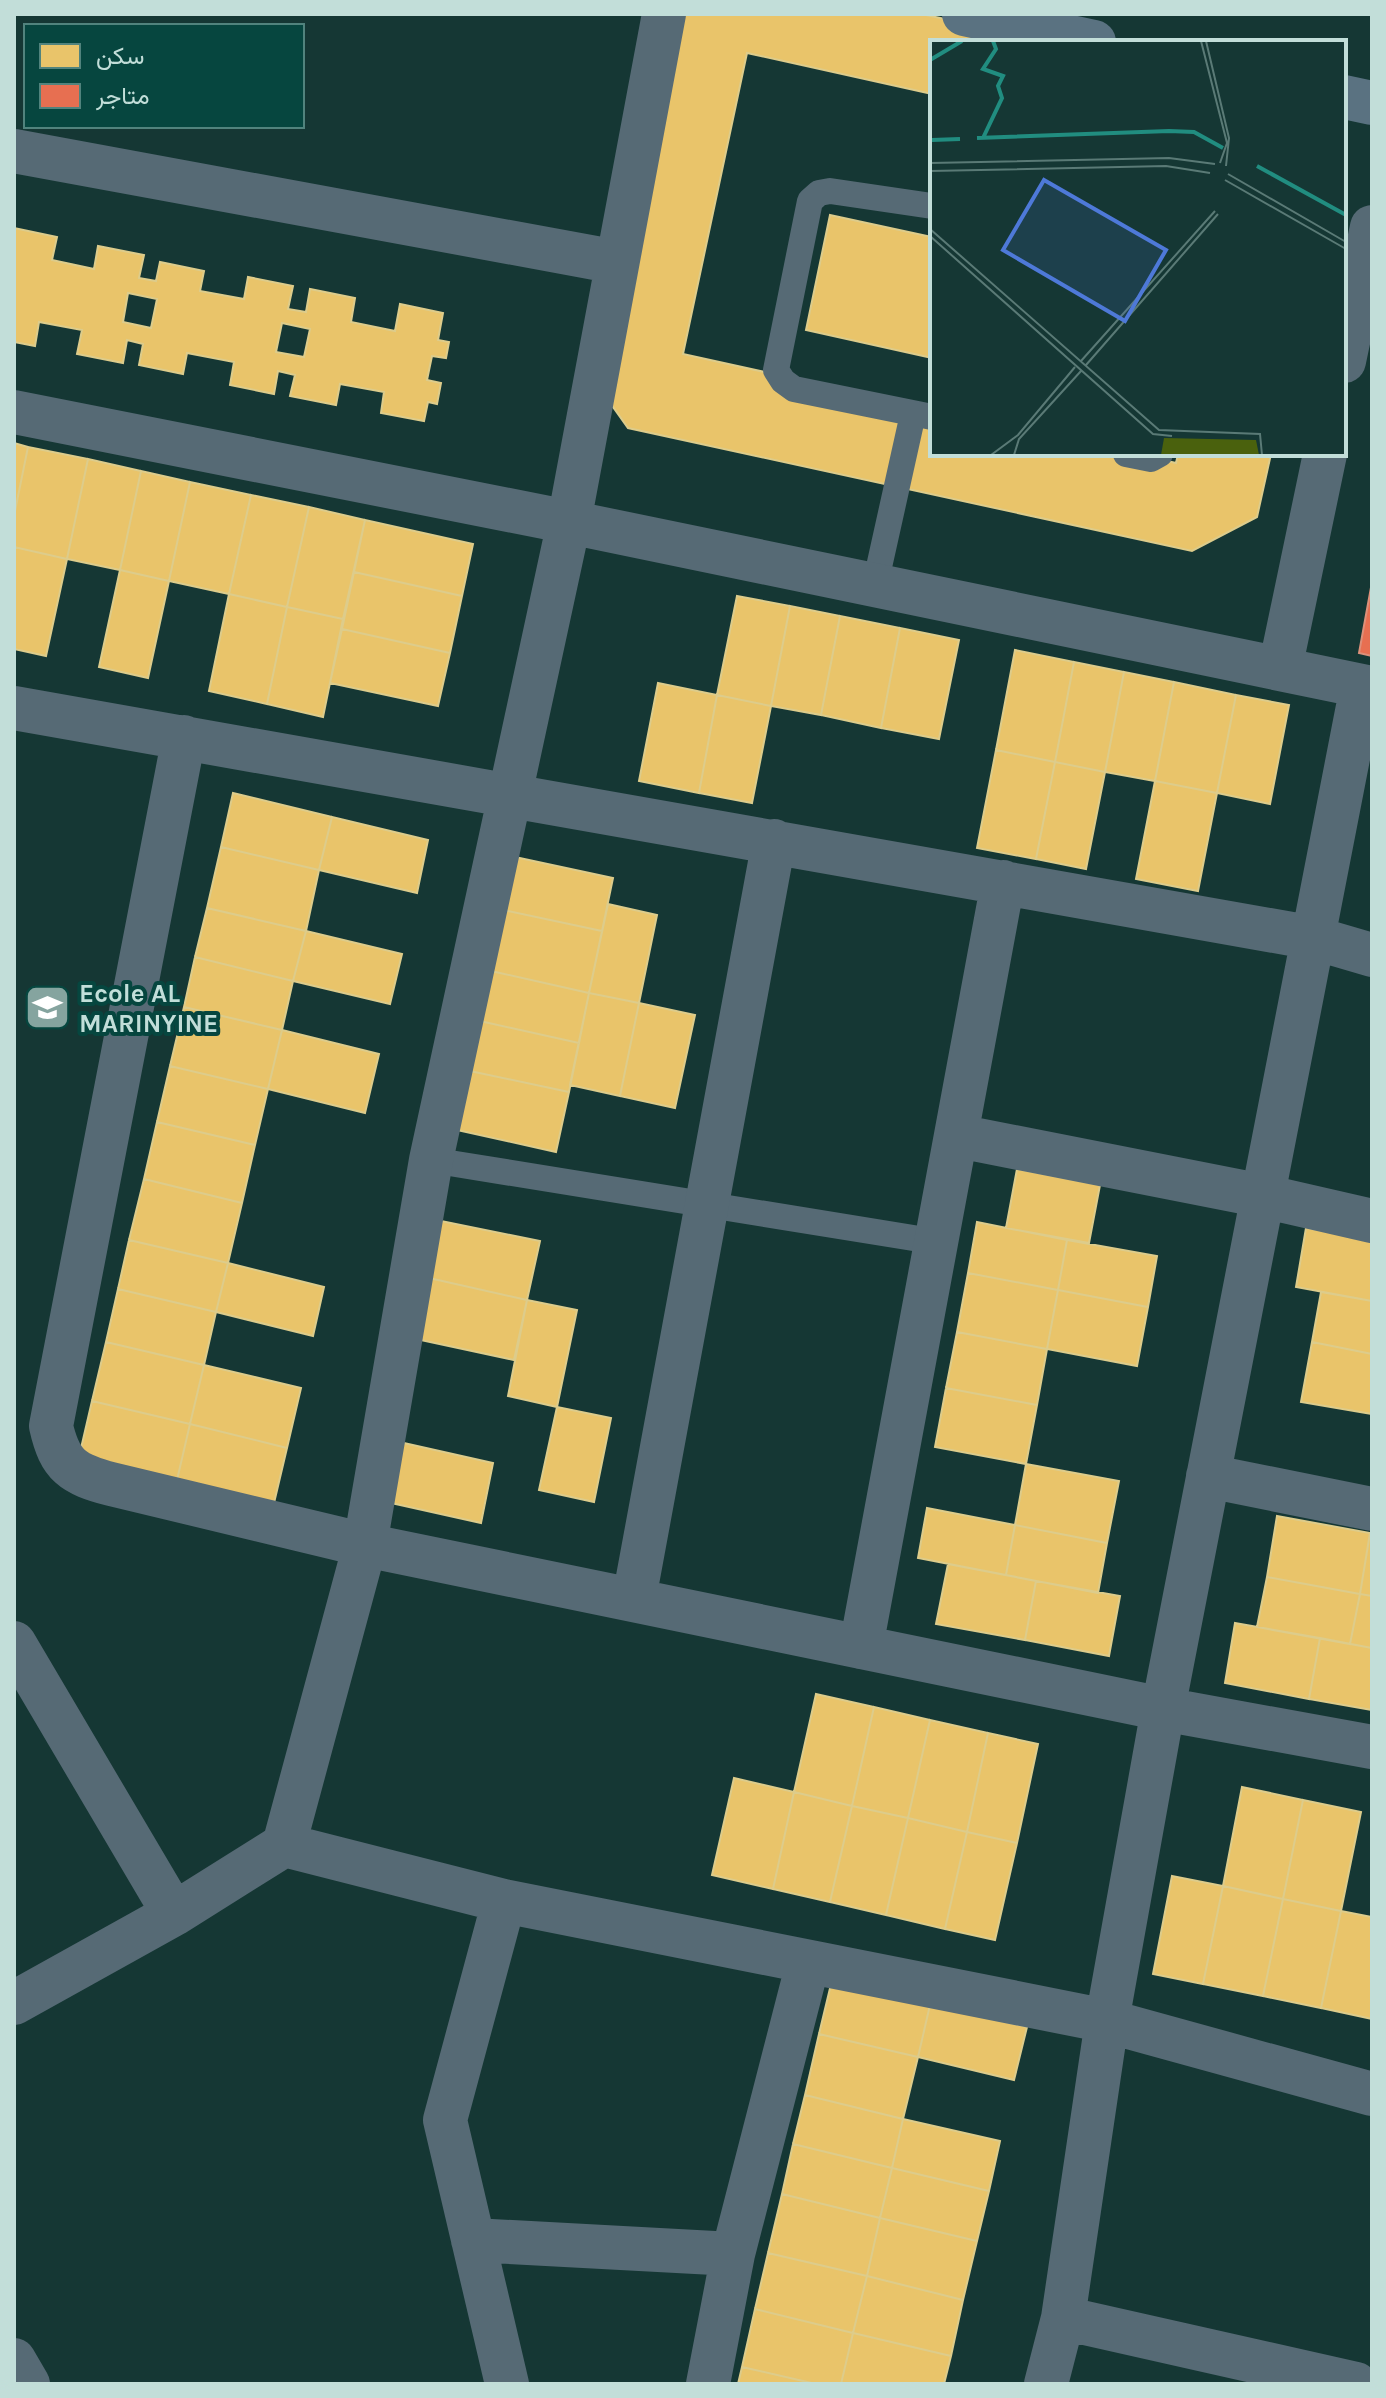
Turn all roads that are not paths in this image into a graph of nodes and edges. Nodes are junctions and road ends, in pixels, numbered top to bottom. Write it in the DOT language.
graph roads {
  1 [pos="664,14"];
  2 [pos="964,14"];
  3 [pos="1078,40"];
  4 [pos="1346,97"];
  5 [pos="1372,103"];
  6 [pos="14,151"];
  7 [pos="930,206"];
  8 [pos="1372,227"];
  9 [pos="617,262"];
  10 [pos="1346,351"];
  11 [pos="14,412"];
  12 [pos="922,416"];
  13 [pos="1136,456"];
  14 [pos="1156,456"];
  15 [pos="1325,456"];
  16 [pos="569,522"];
  17 [pos="875,585"];
  18 [pos="1280,669"];
  19 [pos="1367,687"];
  20 [pos="14,708"];
  21 [pos="184,737"];
  22 [pos="511,794"];
  23 [pos="774,841"];
  24 [pos="1003,882"];
  25 [pos="1314,938"];
  26 [pos="1372,955"];
  27 [pos="958,1136"];
  28 [pos="431,1160"];
  29 [pos="1263,1196"];
  30 [pos="707,1206"];
  31 [pos="1372,1221"];
  32 [pos="938,1242"];
  33 [pos="1208,1476"];
  34 [pos="1372,1509"];
  35 [pos="365,1545"];
  36 [pos="634,1599"];
  37 [pos="14,1643"];
  38 [pos="861,1647"];
  39 [pos="1163,1709"];
  40 [pos="1372,1747"];
  41 [pos="284,1845"];
  42 [pos="504,1901"];
  43 [pos="174,1914"];
  44 [pos="808,1963"];
  45 [pos="14,2003"];
  46 [pos="1107,2021"];
  47 [pos="1372,2094"];
  48 [pos="473,2240"];
  49 [pos="733,2254"];
  50 [pos="1063,2318"];
  51 [pos="14,2360"];
  52 [pos="28,2384"];
  53 [pos="507,2384"];
  54 [pos="708,2384"];
  55 [pos="1046,2384"];
  56 [pos="1356,2384"];
  1 -- 9 [label="street"];
  2 -- 3 [label="street"];
  4 -- 5 [label="street"];
  6 -- 9 [label="street"];
  7 -- 12 [label="lane"];
  8 -- 10 [label="street"];
  9 -- 16 [label="street"];
  11 -- 16 [label="street"];
  12 -- 17 [label="lane"];
  13 -- 14 [label="lane"];
  15 -- 18 [label="street"];
  16 -- 17 [label="street"];
  16 -- 22 [label="street"];
  17 -- 18 [label="street"];
  18 -- 19 [label="street"];
  19 -- 25 [label="street"];
  20 -- 21 [label="street"];
  21 -- 22 [label="street"];
  21 -- 35 [label="street"];
  22 -- 23 [label="street"];
  22 -- 28 [label="street"];
  23 -- 24 [label="street"];
  23 -- 30 [label="street"];
  24 -- 25 [label="street"];
  24 -- 27 [label="street"];
  25 -- 26 [label="street"];
  25 -- 29 [label="street"];
  27 -- 29 [label="street"];
  27 -- 32 [label="street"];
  28 -- 30 [label="lane"];
  28 -- 35 [label="street"];
  29 -- 31 [label="street"];
  29 -- 33 [label="street"];
  30 -- 32 [label="lane"];
  30 -- 36 [label="street"];
  32 -- 38 [label="street"];
  33 -- 34 [label="street"];
  33 -- 39 [label="street"];
  35 -- 36 [label="street"];
  35 -- 41 [label="street"];
  36 -- 38 [label="street"];
  37 -- 43 [label="street"];
  38 -- 39 [label="street"];
  39 -- 40 [label="street"];
  39 -- 46 [label="street"];
  41 -- 42 [label="street"];
  41 -- 43 [label="street"];
  42 -- 44 [label="street"];
  42 -- 48 [label="street"];
  43 -- 45 [label="street"];
  44 -- 46 [label="street"];
  44 -- 49 [label="street"];
  46 -- 47 [label="street"];
  46 -- 50 [label="street"];
  48 -- 49 [label="street"];
  48 -- 53 [label="street"];
  49 -- 54 [label="street"];
  50 -- 55 [label="street"];
  50 -- 56 [label="street"];
  51 -- 52 [label="street"];
}
